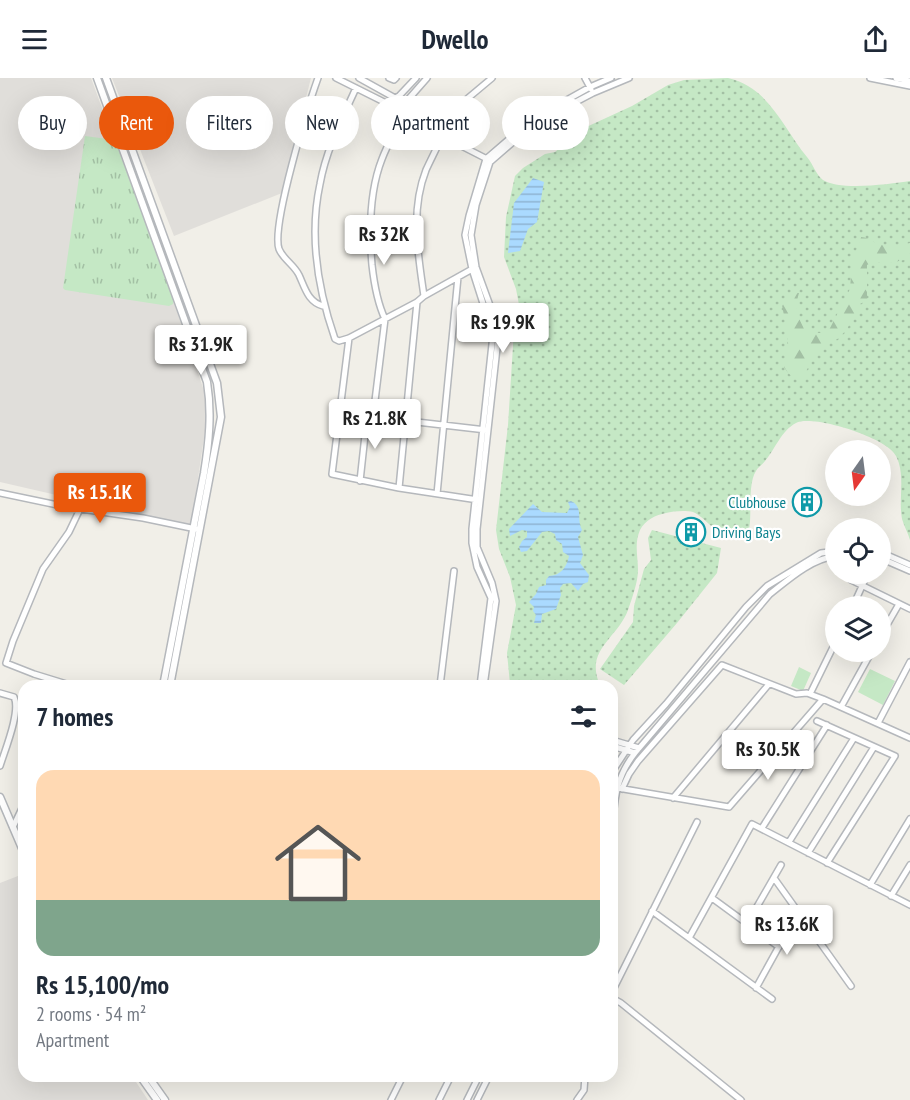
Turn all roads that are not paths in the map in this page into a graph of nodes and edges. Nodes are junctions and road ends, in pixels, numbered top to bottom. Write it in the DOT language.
graph roads {
  1 [pos="97,78"];
  2 [pos="106,78"];
  3 [pos="318,78"];
  4 [pos="336,78"];
  5 [pos="359,78"];
  6 [pos="389,78"];
  7 [pos="396,78"];
  8 [pos="416,78"];
  9 [pos="427,78"];
  10 [pos="492,78"];
  11 [pos="585,78"];
  12 [pos="611,78"];
  13 [pos="628,78"];
  14 [pos="870,78"];
  15 [pos="896,78"];
  16 [pos="910,81"];
  17 [pos="910,86"];
  18 [pos="356,88"];
  19 [pos="591,90"];
  20 [pos="371,96"];
  21 [pos="413,96"];
  22 [pos="470,96"];
  23 [pos="385,150"];
  24 [pos="436,150"];
  25 [pos="469,150"];
  26 [pos="488,160"];
  27 [pos="147,205"];
  28 [pos="474,268"];
  29 [pos="458,277"];
  30 [pos="424,296"];
  31 [pos="417,302"];
  32 [pos="323,306"];
  33 [pos="385,319"];
  34 [pos="349,338"];
  35 [pos="339,413"];
  36 [pos="370,417"];
  37 [pos="405,422"];
  38 [pos="444,425"];
  39 [pos="485,430"];
  40 [pos="360,481"];
  41 [pos="399,488"];
  42 [pos="0,493"];
  43 [pos="437,494"];
  44 [pos="477,500"];
  45 [pos="80,509"];
  46 [pos="202,527"];
  47 [pos="193,529"];
  48 [pos="825,553"];
  49 [pos="891,557"];
  50 [pos="825,558"];
  51 [pos="891,563"];
  52 [pos="910,565"];
  53 [pos="454,571"];
  54 [pos="910,571"];
  55 [pos="858,584"];
  56 [pos="862,586"];
  57 [pos="858,596"];
  58 [pos="899,604"];
  59 [pos="910,609"];
  60 [pos="891,618"];
  61 [pos="720,640"];
  62 [pos="727,645"];
  63 [pos="826,662"];
  64 [pos="866,662"];
  65 [pos="910,662"];
  66 [pos="56,680"];
  67 [pos="164,680"];
  68 [pos="171,680"];
  69 [pos="441,680"];
  70 [pos="483,680"];
  71 [pos="769,684"];
  72 [pos="0,693"];
  73 [pos="810,694"];
  74 [pos="824,699"];
  75 [pos="841,706"];
  76 [pos="817,721"];
  77 [pos="878,723"];
  78 [pos="826,725"];
  79 [pos="854,738"];
  80 [pos="910,738"];
  81 [pos="618,742"];
  82 [pos="630,745"];
  83 [pos="874,747"];
  84 [pos="618,748"];
  85 [pos="625,750"];
  86 [pos="637,751"];
  87 [pos="618,762"];
  88 [pos="0,766"];
  89 [pos="618,785"];
  90 [pos="618,787"];
  91 [pos="618,788"];
  92 [pos="0,797"];
  93 [pos="673,798"];
  94 [pos="18,817"];
  95 [pos="910,819"];
  96 [pos="697,822"];
  97 [pos="13,827"];
  98 [pos="762,828"];
  99 [pos="18,839"];
  100 [pos="789,842"];
  101 [pos="808,853"];
  102 [pos="827,863"];
  103 [pos="781,865"];
  104 [pos="910,865"];
  105 [pos="774,878"];
  106 [pos="870,885"];
  107 [pos="891,896"];
  108 [pos="712,898"];
  109 [pos="910,905"];
  110 [pos="652,911"];
  111 [pos="798,912"];
  112 [pos="747,924"];
  113 [pos="689,938"];
  114 [pos="779,947"];
  115 [pos="618,980"];
  116 [pos="851,986"];
  117 [pos="756,988"];
  118 [pos="772,999"];
  119 [pos="618,1001"];
  120 [pos="144,1082"];
  121 [pos="152,1082"];
  122 [pos="400,1082"];
  123 [pos="448,1082"];
  124 [pos="476,1082"];
  125 [pos="486,1082"];
  126 [pos="585,1082"];
  127 [pos="157,1100"];
  128 [pos="165,1100"];
  129 [pos="391,1100"];
  130 [pos="439,1100"];
  131 [pos="467,1100"];
  132 [pos="477,1100"];
  133 [pos="578,1100"];
  134 [pos="741,1100"];
  1 -- 27 [label="street"];
  2 -- 27 [label="street"];
  3 -- 32 [label="street"];
  4 -- 18 [label="street"];
  5 -- 8 [label="street"];
  6 -- 7 [label="street"];
  9 -- 21 [label="street"];
  10 -- 22 [label="street"];
  11 -- 19 [label="street"];
  12 -- 19 [label="street"];
  13 -- 19 [label="street"];
  14 -- 17 [label="street"];
  15 -- 16 [label="street"];
  18 -- 20 [label="street"];
  18 -- 32 [label="street"];
  19 -- 26 [label="street"];
  23 -- 33 [label="street"];
  24 -- 30 [label="street"];
  25 -- 26 [label="street"];
  26 -- 28 [label="street"];
  27 -- 46 [label="street"];
  27 -- 47 [label="street"];
  28 -- 29 [label="street"];
  28 -- 39 [label="street"];
  29 -- 30 [label="street"];
  29 -- 38 [label="street"];
  30 -- 31 [label="street"];
  31 -- 33 [label="street"];
  31 -- 37 [label="street"];
  32 -- 34 [label="street"];
  33 -- 34 [label="street"];
  33 -- 36 [label="street"];
  34 -- 35 [label="street"];
  35 -- 36 [label="street"];
  35 -- 40 [label="street"];
  36 -- 37 [label="street"];
  36 -- 40 [label="street"];
  37 -- 38 [label="street"];
  37 -- 41 [label="street"];
  38 -- 39 [label="street"];
  38 -- 43 [label="street"];
  39 -- 44 [label="street"];
  40 -- 41 [label="street"];
  41 -- 43 [label="street"];
  42 -- 45 [label="street"];
  43 -- 44 [label="street"];
  44 -- 70 [label="street"];
  45 -- 47 [label="street"];
  45 -- 66 [label="street"];
  46 -- 47 [label="street"];
  46 -- 68 [label="street"];
  47 -- 67 [label="street"];
  48 -- 61 [label="street"];
  49 -- 52 [label="street"];
  50 -- 62 [label="street"];
  51 -- 54 [label="street"];
  53 -- 69 [label="street"];
  55 -- 56 [label="street"];
  56 -- 57 [label="street"];
  56 -- 58 [label="street"];
  58 -- 59 [label="street"];
  58 -- 60 [label="street"];
  61 -- 62 [label="street"];
  61 -- 82 [label="street"];
  62 -- 86 [label="street"];
  63 -- 73 [label="street"];
  64 -- 75 [label="street"];
  65 -- 77 [label="street"];
  71 -- 73 [label="street"];
  71 -- 90 [label="street"];
  71 -- 93 [label="street"];
  72 -- 88 [label="street"];
  73 -- 74 [label="street"];
  74 -- 75 [label="street"];
  74 -- 93 [label="street"];
  75 -- 77 [label="street"];
  76 -- 78 [label="street"];
  77 -- 80 [label="street"];
  78 -- 79 [label="street"];
  78 -- 98 [label="street"];
  79 -- 83 [label="street"];
  79 -- 100 [label="street"];
  81 -- 82 [label="street"];
  82 -- 85 [label="street"];
  82 -- 86 [label="street"];
  83 -- 101 [label="street"];
  83 -- 102 [label="street"];
  84 -- 85 [label="street"];
  85 -- 86 [label="street"];
  85 -- 87 [label="street"];
  86 -- 89 [label="street"];
  91 -- 93 [label="street"];
  92 -- 97 [label="street"];
  94 -- 97 [label="street"];
  95 -- 106 [label="street"];
  96 -- 110 [label="street"];
  97 -- 99 [label="street"];
  98 -- 100 [label="street"];
  98 -- 108 [label="street"];
  100 -- 101 [label="street"];
  101 -- 102 [label="street"];
  102 -- 106 [label="street"];
  103 -- 105 [label="street"];
  104 -- 107 [label="street"];
  105 -- 111 [label="street"];
  105 -- 112 [label="street"];
  106 -- 107 [label="street"];
  107 -- 109 [label="street"];
  108 -- 112 [label="street"];
  108 -- 113 [label="street"];
  110 -- 113 [label="street"];
  110 -- 115 [label="street"];
  111 -- 114 [label="street"];
  111 -- 116 [label="street"];
  112 -- 114 [label="street"];
  113 -- 117 [label="street"];
  114 -- 117 [label="street"];
  117 -- 118 [label="street"];
  119 -- 134 [label="street"];
  120 -- 127 [label="street"];
  121 -- 128 [label="street"];
  122 -- 129 [label="street"];
  123 -- 130 [label="street"];
  124 -- 131 [label="street"];
  125 -- 132 [label="street"];
  126 -- 133 [label="street"];
}
